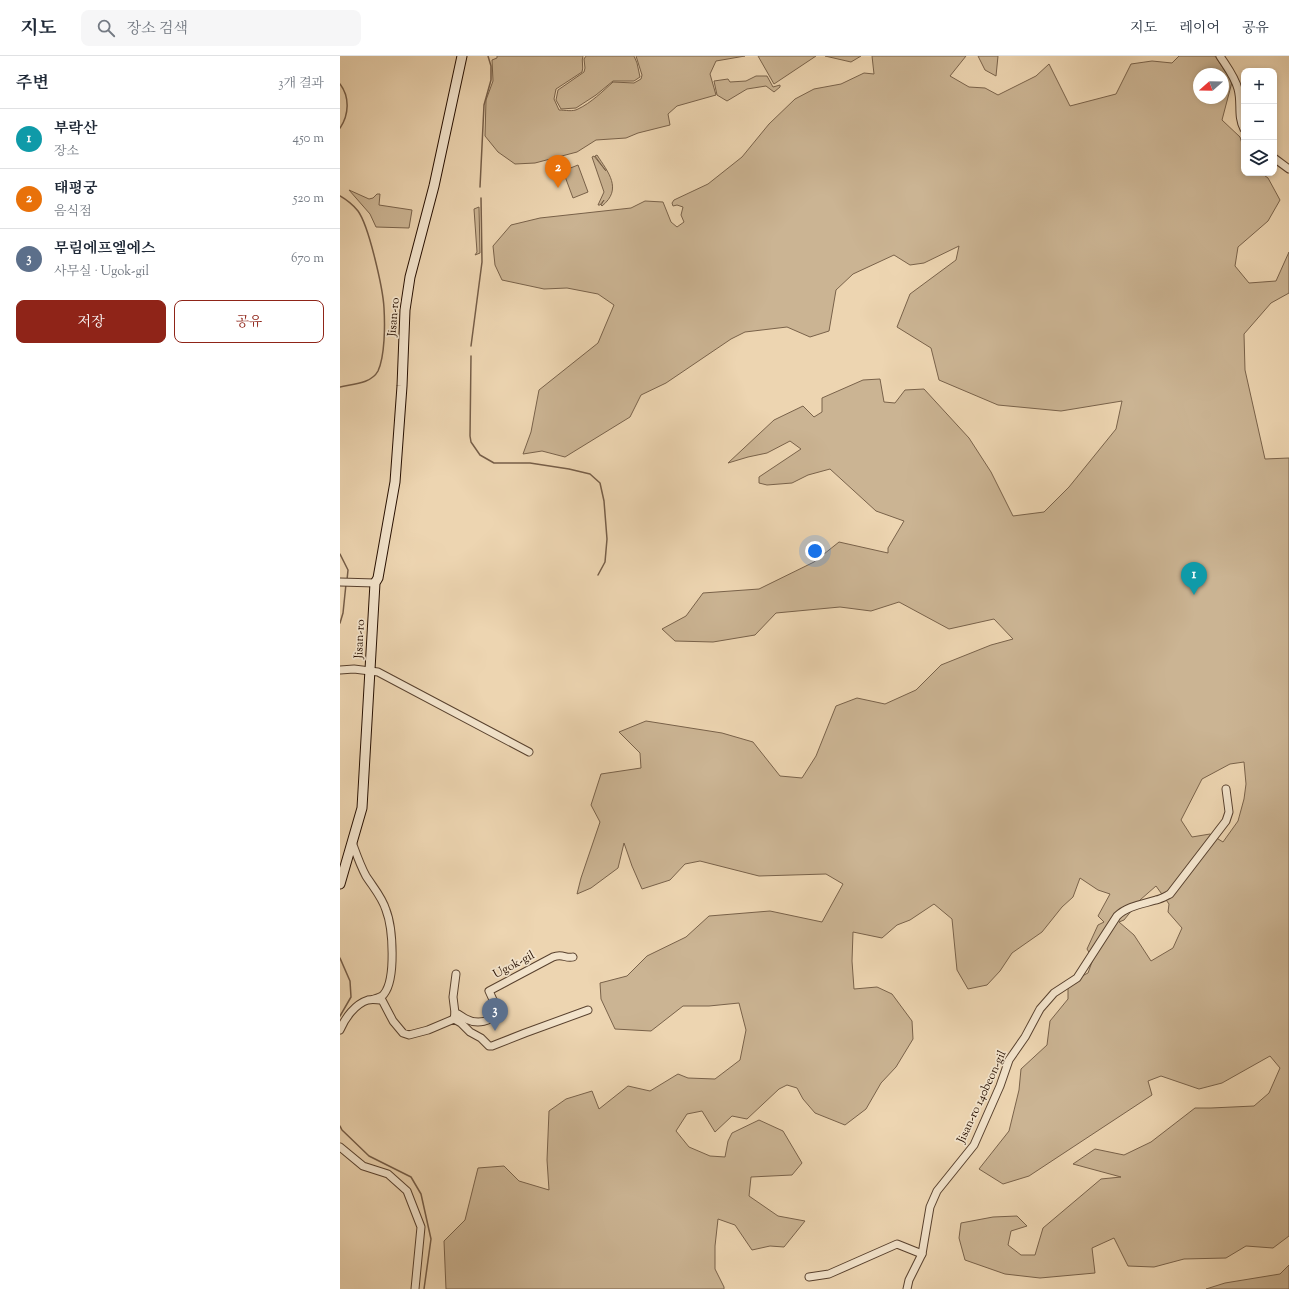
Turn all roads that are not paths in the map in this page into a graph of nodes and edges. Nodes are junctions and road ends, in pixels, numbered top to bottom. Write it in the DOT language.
graph roads {
  1 [pos="462,56"];
  2 [pos="1220,56"];
  3 [pos="1241,122"];
  4 [pos="1277,160"];
  5 [pos="1289,169"];
  6 [pos="344,582"];
  7 [pos="375,583"];
  8 [pos="340,670"];
  9 [pos="370,672"];
  10 [pos="529,752"];
  11 [pos="1226,789"];
  12 [pos="352,842"];
  13 [pos="340,884"];
  14 [pos="573,956"];
  15 [pos="456,974"];
  16 [pos="370,1000"];
  17 [pos="588,1010"];
  18 [pos="454,1016"];
  19 [pos="340,1030"];
  20 [pos="340,1147"];
  21 [pos="922,1254"];
  22 [pos="809,1276"];
  23 [pos="415,1289"];
  24 [pos="907,1289"];
  1 -- 7 [label="main road, Jisan-ro"];
  2 -- 3 [label="street"];
  4 -- 5 [label="street"];
  6 -- 7 [label="street"];
  7 -- 9 [label="main road, Jisan-ro"];
  8 -- 9 [label="street, Jisan-ro"];
  9 -- 10 [label="street"];
  9 -- 12 [label="main road, Jisan-ro"];
  11 -- 21 [label="street, Jisan-ro 140beon-gil"];
  12 -- 13 [label="main road, Jisan-ro"];
  12 -- 16 [label="street"];
  14 -- 18 [label="street, Ugok-gil"];
  15 -- 18 [label="street"];
  16 -- 18 [label="street"];
  16 -- 19 [label="street"];
  17 -- 18 [label="street"];
  20 -- 23 [label="street"];
  21 -- 22 [label="street"];
  21 -- 24 [label="street, Jisan-ro 140beon-gil"];
}
